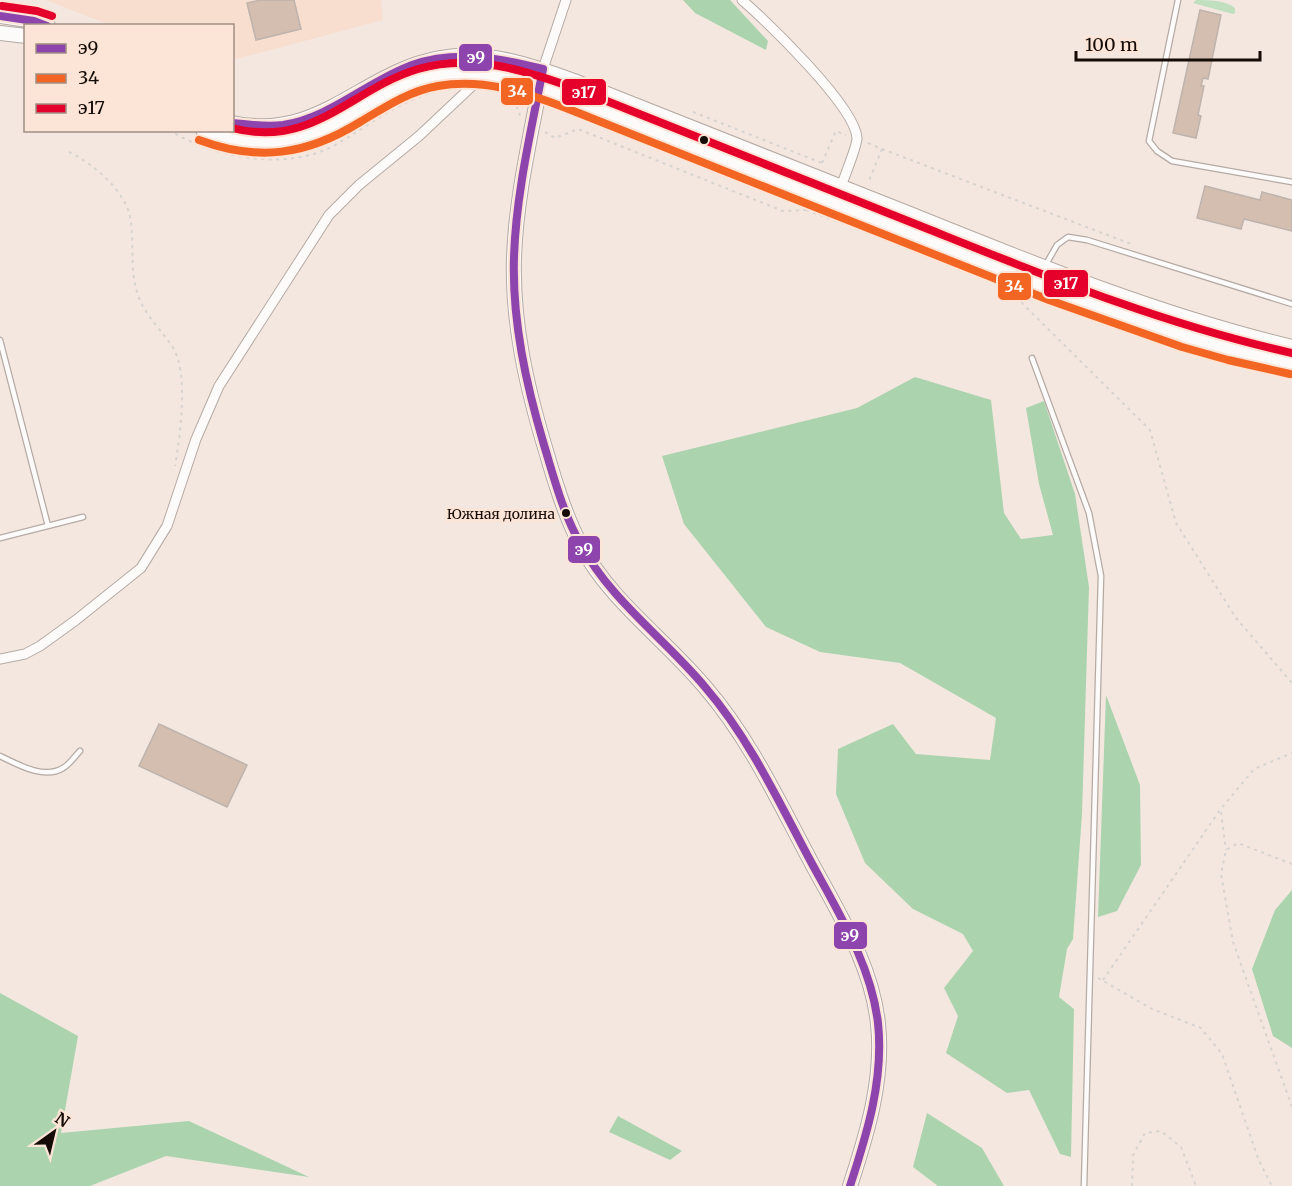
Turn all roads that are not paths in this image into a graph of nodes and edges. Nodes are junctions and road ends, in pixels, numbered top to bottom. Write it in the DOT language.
graph roads {
  1 [pos="566,0"];
  2 [pos="742,0"];
  3 [pos="1178,0"];
  4 [pos="0,15"];
  5 [pos="42,24"];
  6 [pos="0,33"];
  7 [pos="24,36"];
  8 [pos="543,69"];
  9 [pos="486,73"];
  10 [pos="540,87"];
  11 [pos="234,123"];
  12 [pos="209,132"];
  13 [pos="1292,182"];
  14 [pos="841,187"];
  15 [pos="1044,268"];
  16 [pos="1292,304"];
  17 [pos="0,340"];
  18 [pos="1292,347"];
  19 [pos="1032,358"];
  20 [pos="1292,364"];
  21 [pos="83,517"];
  22 [pos="48,526"];
  23 [pos="0,538"];
  24 [pos="0,659"];
  25 [pos="80,751"];
  26 [pos="0,756"];
  27 [pos="850,1186"];
  28 [pos="1084,1186"];
  1 -- 8 [label="street"];
  2 -- 14 [label="street"];
  3 -- 13 [label="lane"];
  4 -- 5 [label="street"];
  6 -- 7 [label="street"];
  8 -- 10 [label="street"];
  8 -- 11 [label="street"];
  8 -- 14 [label="street"];
  9 -- 10 [label="street"];
  9 -- 12 [label="street"];
  9 -- 24 [label="street"];
  10 -- 20 [label="street"];
  10 -- 27 [label="street"];
  14 -- 15 [label="street"];
  15 -- 16 [label="lane"];
  15 -- 18 [label="street"];
  17 -- 22 [label="lane"];
  19 -- 28 [label="lane"];
  21 -- 22 [label="lane"];
  22 -- 23 [label="lane"];
  25 -- 26 [label="lane"];
}
